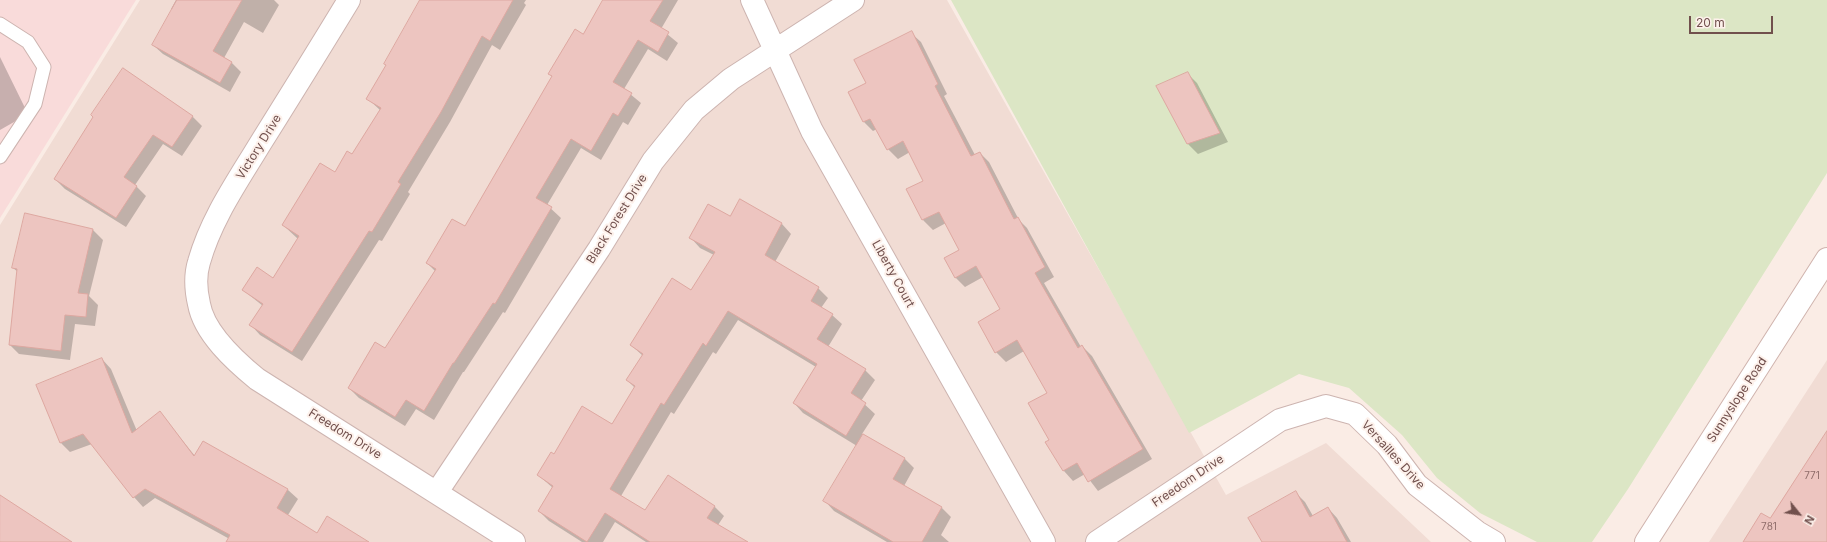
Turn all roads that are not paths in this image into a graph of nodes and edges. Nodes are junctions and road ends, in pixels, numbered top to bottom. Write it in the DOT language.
graph roads {
  1 [pos="350,0"];
  2 [pos="752,0"];
  3 [pos="853,0"];
  4 [pos="0,24"];
  5 [pos="777,51"];
  6 [pos="0,158"];
  7 [pos="1827,259"];
  8 [pos="199,304"];
  9 [pos="1280,420"];
  10 [pos="437,492"];
  11 [pos="514,542"];
  12 [pos="1044,542"];
  13 [pos="1097,542"];
  14 [pos="1494,542"];
  15 [pos="1646,542"];
  1 -- 8 [label="street, Victory Drive"];
  2 -- 5 [label="street, Liberty Court"];
  3 -- 5 [label="street, Black Forest Drive"];
  4 -- 6 [label="lane"];
  5 -- 10 [label="street, Black Forest Drive"];
  5 -- 12 [label="street, Liberty Court"];
  7 -- 15 [label="street, Sunnyslope Road"];
  8 -- 10 [label="street, Freedom Drive"];
  9 -- 13 [label="street, Freedom Drive"];
  9 -- 14 [label="street, Versailles Drive"];
  10 -- 11 [label="street, Freedom Drive"];
}
